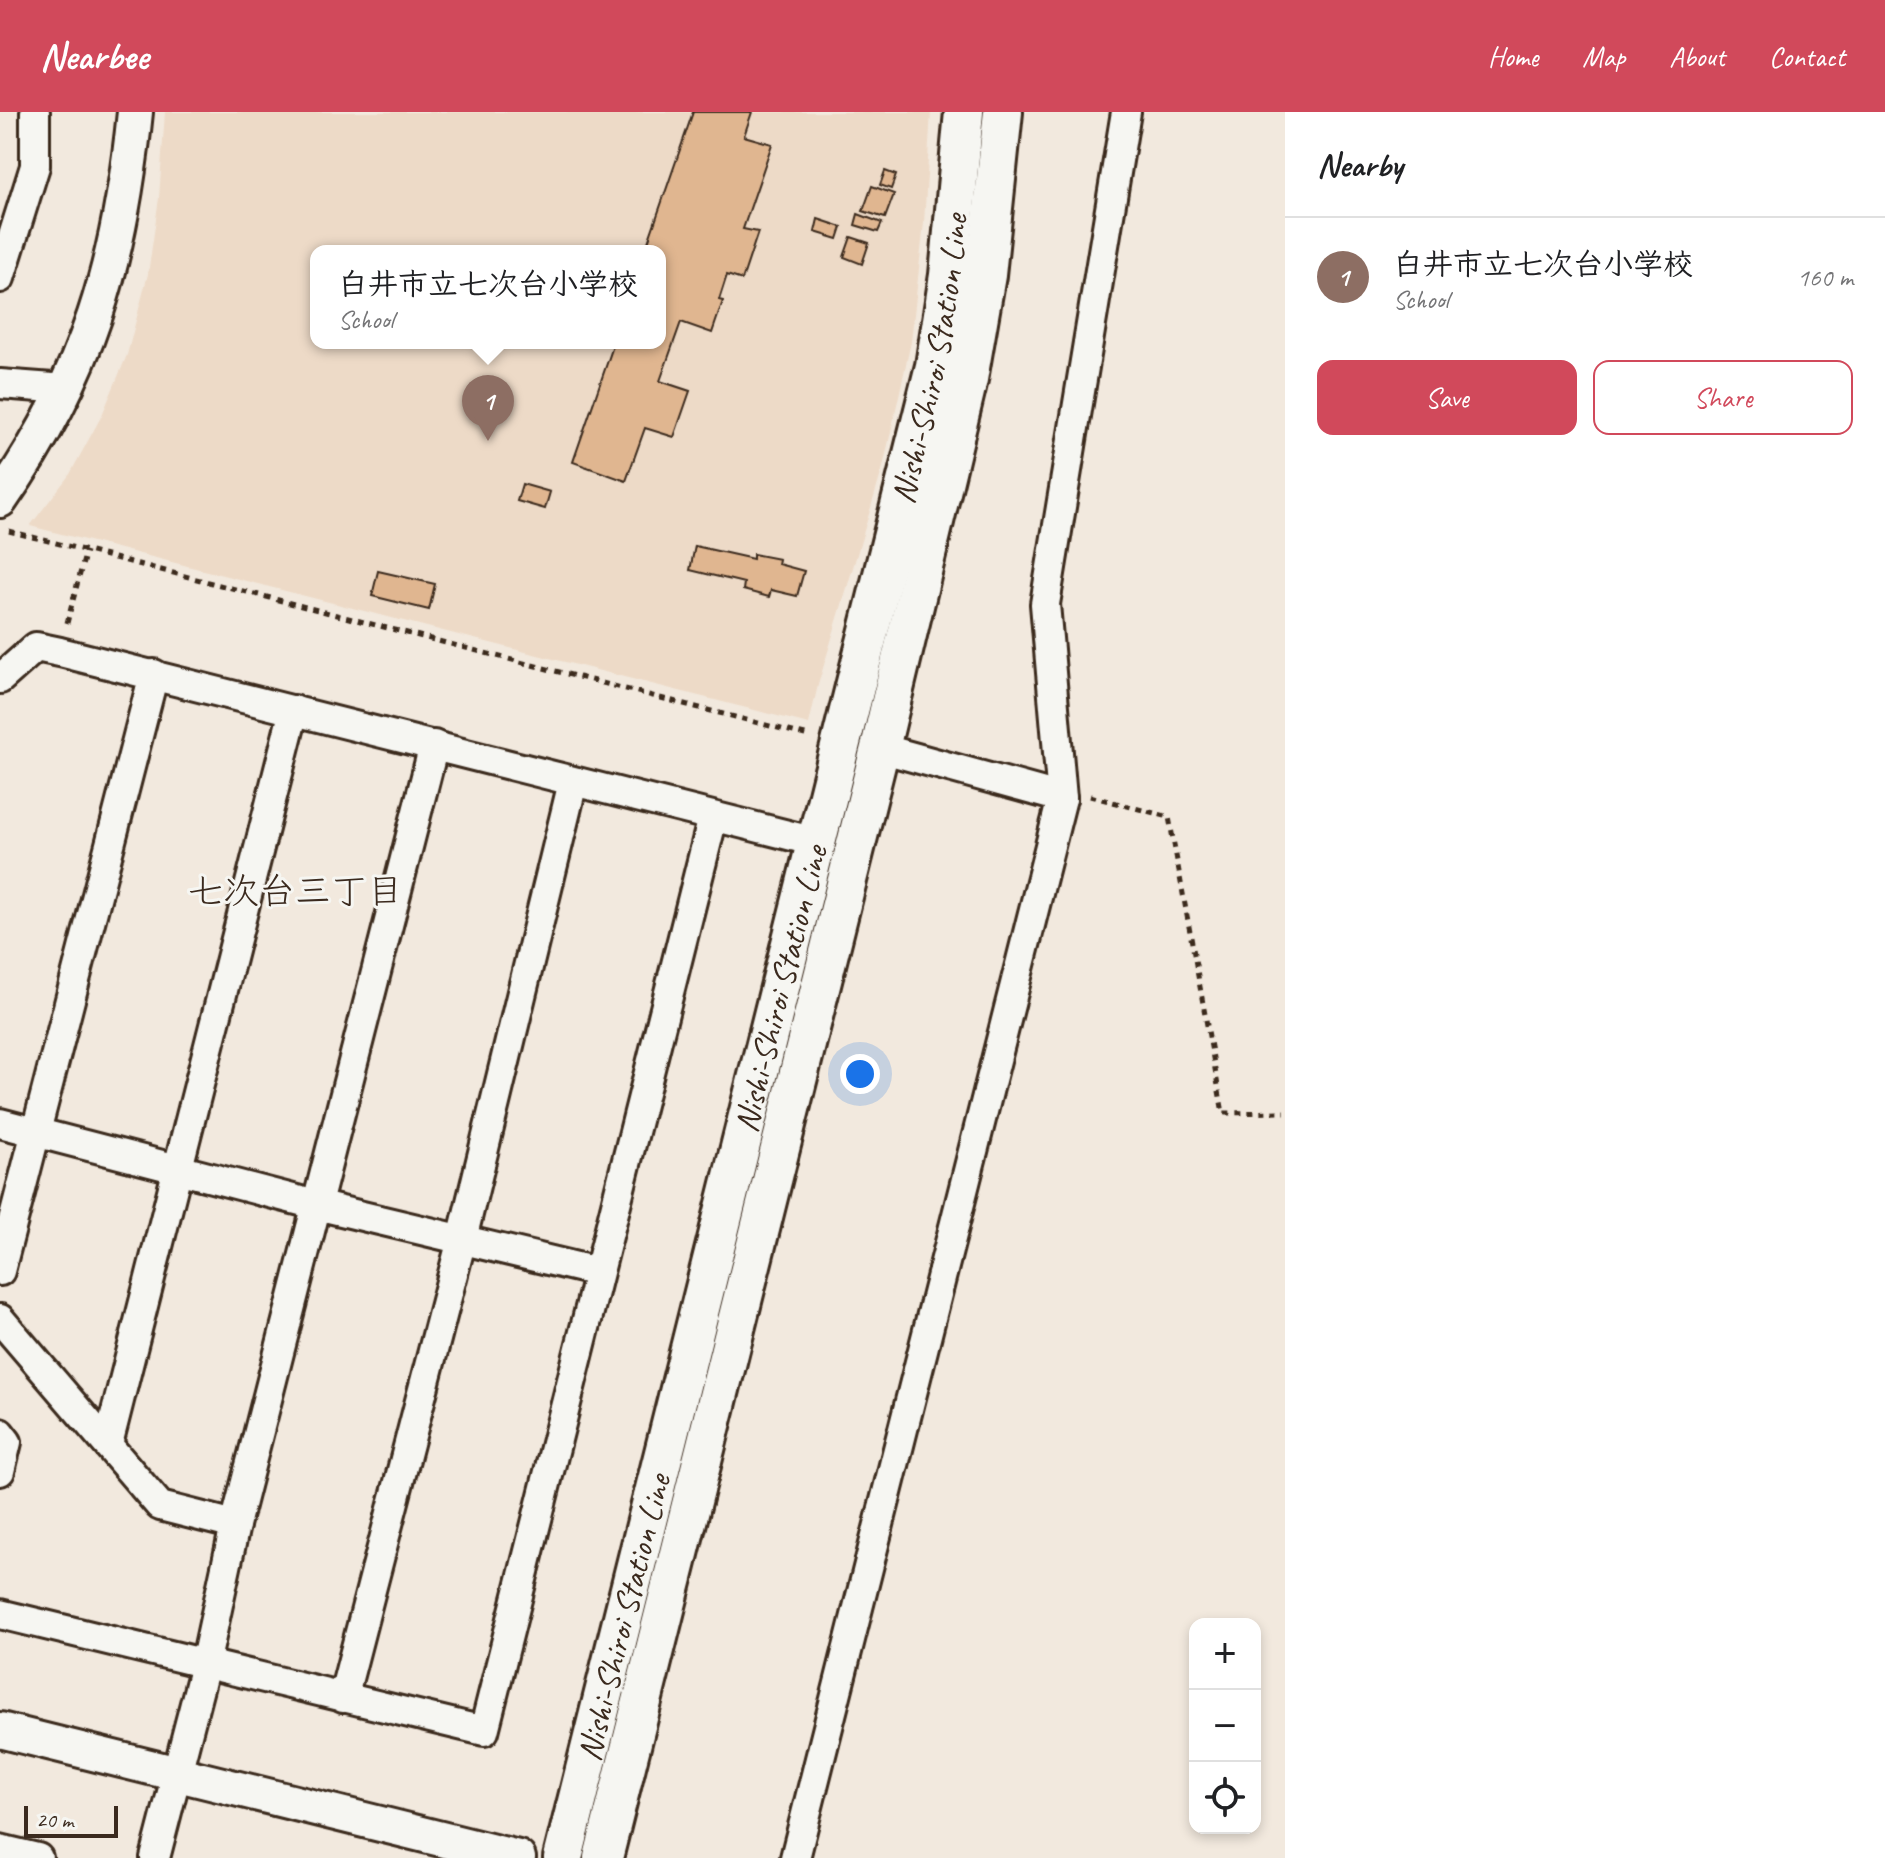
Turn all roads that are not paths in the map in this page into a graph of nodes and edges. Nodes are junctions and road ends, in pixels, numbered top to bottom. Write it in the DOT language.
graph roads {
  1 [pos="35,112"];
  2 [pos="135,112"];
  3 [pos="964,112"];
  4 [pos="1003,112"];
  5 [pos="1126,112"];
  6 [pos="0,278"];
  7 [pos="0,384"];
  8 [pos="66,389"];
  9 [pos="0,500"];
  10 [pos="154,674"];
  11 [pos="0,679"];
  12 [pos="294,710"];
  13 [pos="434,745"];
  14 [pos="880,748"];
  15 [pos="573,782"];
  16 [pos="1062,798"];
  17 [pos="713,817"];
  18 [pos="816,842"];
  19 [pos="0,1123"];
  20 [pos="36,1133"];
  21 [pos="179,1169"];
  22 [pos="316,1205"];
  23 [pos="462,1239"];
  24 [pos="0,1271"];
  25 [pos="598,1272"];
  26 [pos="0,1319"];
  27 [pos="0,1433"];
  28 [pos="108,1444"];
  29 [pos="0,1471"];
  30 [pos="235,1525"];
  31 [pos="0,1614"];
  32 [pos="205,1665"];
  33 [pos="343,1698"];
  34 [pos="0,1730"];
  35 [pos="177,1773"];
  36 [pos="0,1849"];
  37 [pos="38,1858"];
  38 [pos="155,1858"];
  39 [pos="518,1858"];
  40 [pos="563,1858"];
  41 [pos="603,1858"];
  42 [pos="795,1858"];
  1 -- 6 [label="street"];
  2 -- 8 [label="street"];
  3 -- 18 [label="main road, Nishi-Shiroi Station Line"];
  4 -- 14 [label="main road, Nishi-Shiroi Station Line"];
  5 -- 16 [label="street"];
  7 -- 8 [label="street"];
  8 -- 9 [label="street"];
  10 -- 11 [label="street"];
  10 -- 12 [label="street"];
  10 -- 20 [label="street"];
  12 -- 13 [label="street"];
  12 -- 21 [label="street"];
  13 -- 15 [label="street"];
  13 -- 22 [label="street"];
  14 -- 16 [label="street"];
  14 -- 41 [label="main road, Nishi-Shiroi Station Line"];
  15 -- 17 [label="street"];
  15 -- 23 [label="street"];
  16 -- 42 [label="street"];
  17 -- 18 [label="street"];
  17 -- 25 [label="street"];
  18 -- 40 [label="main road, Nishi-Shiroi Station Line"];
  19 -- 20 [label="street"];
  20 -- 21 [label="street"];
  20 -- 24 [label="street"];
  21 -- 22 [label="street"];
  21 -- 28 [label="street"];
  22 -- 23 [label="street"];
  22 -- 30 [label="street"];
  23 -- 25 [label="street"];
  23 -- 33 [label="street"];
  25 -- 33 [label="street"];
  26 -- 28 [label="street"];
  27 -- 29 [label="street"];
  28 -- 30 [label="street"];
  30 -- 32 [label="street"];
  31 -- 32 [label="street"];
  32 -- 33 [label="street"];
  32 -- 35 [label="street"];
  34 -- 35 [label="street"];
  35 -- 38 [label="street"];
  35 -- 39 [label="street"];
  36 -- 37 [label="street"];
}
